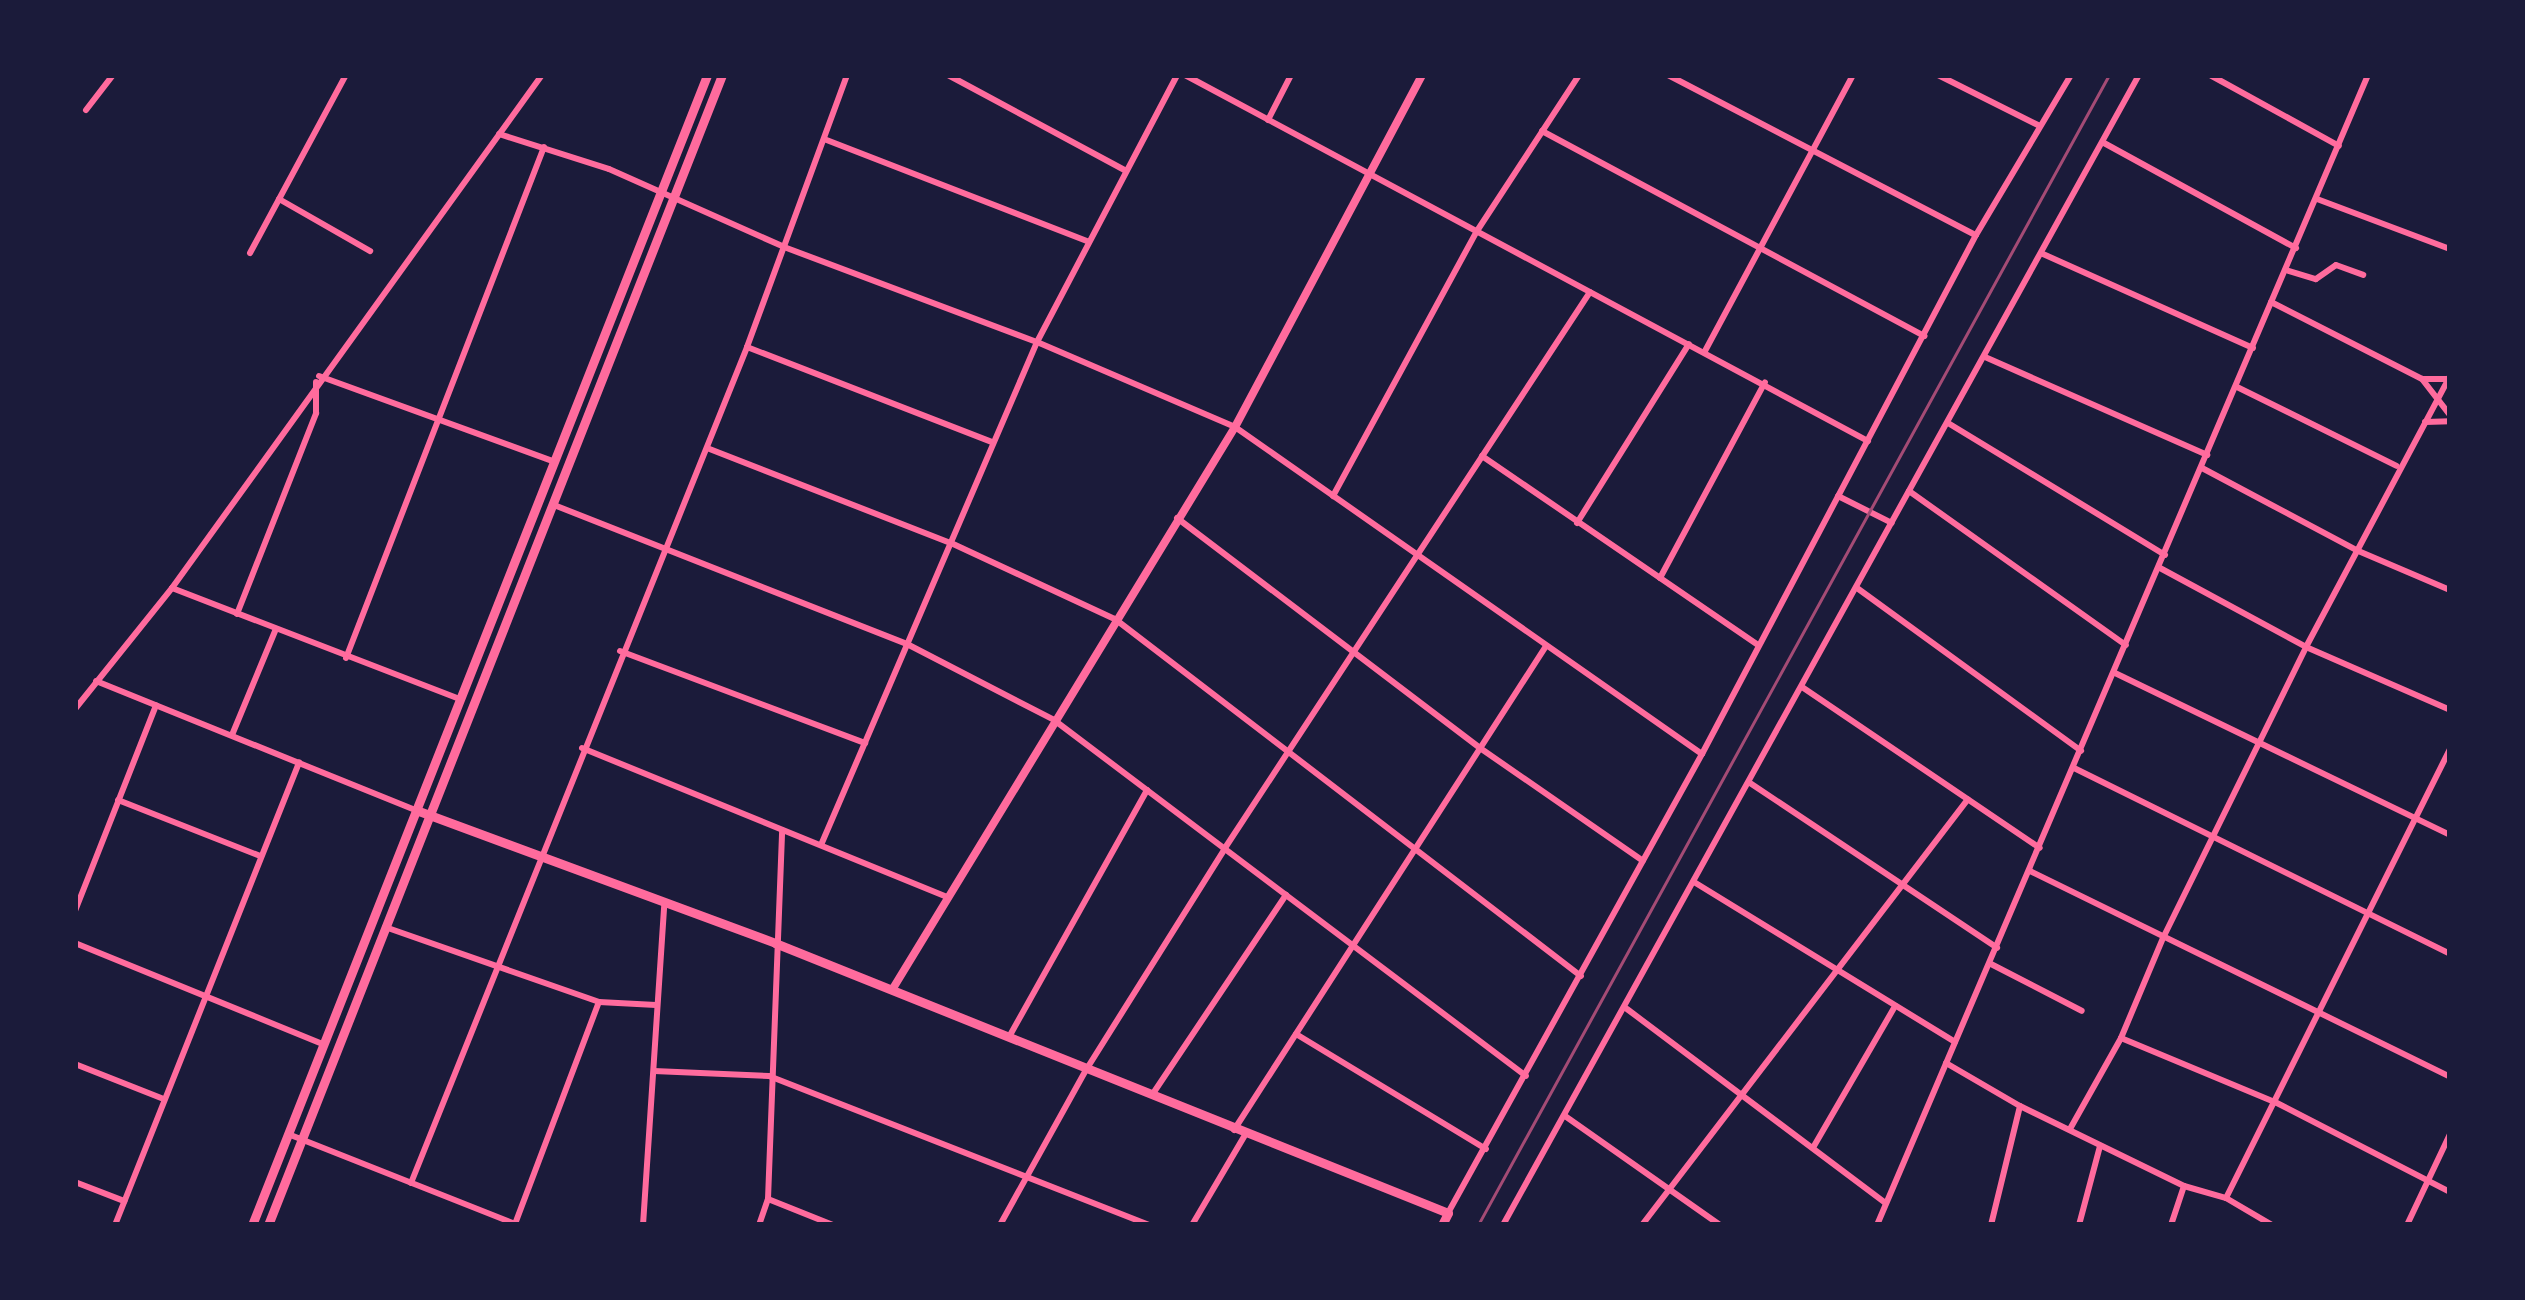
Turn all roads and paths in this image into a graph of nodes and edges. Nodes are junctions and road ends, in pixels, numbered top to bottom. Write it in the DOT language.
graph roads {
  1 [pos="113,75"];
  2 [pos="346,75"];
  3 [pos="542,75"];
  4 [pos="707,75"];
  5 [pos="722,75"];
  6 [pos="847,75"];
  7 [pos="948,75"];
  8 [pos="1177,75"];
  9 [pos="1185,75"];
  10 [pos="1292,75"];
  11 [pos="1422,75"];
  12 [pos="1579,75"];
  13 [pos="1668,75"];
  14 [pos="1854,75"];
  15 [pos="1938,75"];
  16 [pos="2071,75"];
  17 [pos="2139,75"];
  18 [pos="2210,75"];
  19 [pos="2368,75"];
  20 [pos="86,110"];
  21 [pos="1268,120"];
  22 [pos="2040,126"];
  23 [pos="1542,131"];
  24 [pos="498,134"];
  25 [pos="824,139"];
  26 [pos="2104,143"];
  27 [pos="544,146"];
  28 [pos="1813,146"];
  29 [pos="2340,146"];
  30 [pos="1126,171"];
  31 [pos="1368,176"];
  32 [pos="656,190"];
  33 [pos="279,199"];
  34 [pos="2317,199"];
  35 [pos="680,202"];
  36 [pos="1477,231"];
  37 [pos="1976,235"];
  38 [pos="1089,242"];
  39 [pos="1759,245"];
  40 [pos="784,247"];
  41 [pos="2296,248"];
  42 [pos="2450,248"];
  43 [pos="370,251"];
  44 [pos="250,253"];
  45 [pos="2043,254"];
  46 [pos="2286,270"];
  47 [pos="2362,274"];
  48 [pos="1590,292"];
  49 [pos="2270,302"];
  50 [pos="1924,336"];
  51 [pos="1037,342"];
  52 [pos="1688,344"];
  53 [pos="747,348"];
  54 [pos="2253,348"];
  55 [pos="1705,351"];
  56 [pos="1984,357"];
  57 [pos="2450,378"];
  58 [pos="318,379"];
  59 [pos="2422,379"];
  60 [pos="1765,382"];
  61 [pos="2237,387"];
  62 [pos="2436,394"];
  63 [pos="2450,418"];
  64 [pos="435,421"];
  65 [pos="1948,422"];
  66 [pos="2424,422"];
  67 [pos="1235,427"];
  68 [pos="1868,440"];
  69 [pos="992,442"];
  70 [pos="707,448"];
  71 [pos="2208,455"];
  72 [pos="1482,456"];
  73 [pos="551,461"];
  74 [pos="2397,466"];
  75 [pos="2202,468"];
  76 [pos="1909,491"];
  77 [pos="1333,496"];
  78 [pos="1838,496"];
  79 [pos="559,507"];
  80 [pos="1177,518"];
  81 [pos="1577,522"];
  82 [pos="1892,523"];
  83 [pos="950,543"];
  84 [pos="662,546"];
  85 [pos="2356,550"];
  86 [pos="2165,554"];
  87 [pos="1417,555"];
  88 [pos="2160,568"];
  89 [pos="1660,578"];
  90 [pos="172,588"];
  91 [pos="1857,588"];
  92 [pos="2450,590"];
  93 [pos="237,614"];
  94 [pos="1116,619"];
  95 [pos="276,629"];
  96 [pos="908,644"];
  97 [pos="1758,645"];
  98 [pos="2126,645"];
  99 [pos="1546,646"];
  100 [pos="2306,647"];
  101 [pos="1353,650"];
  102 [pos="620,651"];
  103 [pos="346,658"];
  104 [pos="2115,673"];
  105 [pos="96,681"];
  106 [pos="1802,687"];
  107 [pos="457,697"];
  108 [pos="156,705"];
  109 [pos="75,709"];
  110 [pos="2450,710"];
  111 [pos="1054,720"];
  112 [pos="232,735"];
  113 [pos="865,743"];
  114 [pos="2261,745"];
  115 [pos="582,748"];
  116 [pos="1290,748"];
  117 [pos="1480,748"];
  118 [pos="2450,749"];
  119 [pos="2081,751"];
  120 [pos="1702,754"];
  121 [pos="299,762"];
  122 [pos="2074,768"];
  123 [pos="1750,784"];
  124 [pos="1148,790"];
  125 [pos="1968,799"];
  126 [pos="118,800"];
  127 [pos="416,810"];
  128 [pos="431,815"];
  129 [pos="2416,819"];
  130 [pos="782,830"];
  131 [pos="2450,834"];
  132 [pos="2216,838"];
  133 [pos="822,845"];
  134 [pos="1225,848"];
  135 [pos="2040,848"];
  136 [pos="1418,851"];
  137 [pos="260,856"];
  138 [pos="543,856"];
  139 [pos="1643,861"];
  140 [pos="2030,871"];
  141 [pos="1694,882"];
  142 [pos="1903,884"];
  143 [pos="1286,894"];
  144 [pos="948,897"];
  145 [pos="664,906"];
  146 [pos="75,911"];
  147 [pos="2368,917"];
  148 [pos="385,927"];
  149 [pos="2162,938"];
  150 [pos="75,942"];
  151 [pos="774,942"];
  152 [pos="1355,946"];
  153 [pos="1997,948"];
  154 [pos="2450,954"];
  155 [pos="1991,964"];
  156 [pos="1839,969"];
  157 [pos="497,971"];
  158 [pos="1581,976"];
  159 [pos="892,990"];
  160 [pos="205,994"];
  161 [pos="599,1002"];
  162 [pos="656,1005"];
  163 [pos="1896,1006"];
  164 [pos="1627,1009"];
  165 [pos="2082,1011"];
  166 [pos="2320,1012"];
  167 [pos="1296,1034"];
  168 [pos="1008,1037"];
  169 [pos="2122,1038"];
  170 [pos="1956,1042"];
  171 [pos="323,1044"];
  172 [pos="1946,1062"];
  173 [pos="75,1064"];
  174 [pos="1086,1070"];
  175 [pos="654,1071"];
  176 [pos="769,1076"];
  177 [pos="1526,1076"];
  178 [pos="2450,1077"];
  179 [pos="1744,1093"];
  180 [pos="1151,1096"];
  181 [pos="164,1099"];
  182 [pos="2275,1102"];
  183 [pos="2020,1106"];
  184 [pos="1565,1116"];
  185 [pos="2070,1130"];
  186 [pos="1234,1131"];
  187 [pos="288,1134"];
  188 [pos="2450,1134"];
  189 [pos="1244,1135"];
  190 [pos="302,1139"];
  191 [pos="1814,1146"];
  192 [pos="2100,1146"];
  193 [pos="1486,1150"];
  194 [pos="1028,1175"];
  195 [pos="75,1182"];
  196 [pos="2428,1182"];
  197 [pos="411,1184"];
  198 [pos="2184,1186"];
  199 [pos="1672,1189"];
  200 [pos="2450,1192"];
  201 [pos="2226,1198"];
  202 [pos="768,1199"];
  203 [pos="124,1201"];
  204 [pos="1885,1203"];
  205 [pos="1448,1213"];
  206 [pos="516,1224"];
  207 [pos="115,1225"];
  208 [pos="252,1225"];
  209 [pos="268,1225"];
  210 [pos="643,1225"];
  211 [pos="759,1225"];
  212 [pos="833,1225"];
  213 [pos="1000,1225"];
  214 [pos="1150,1225"];
  215 [pos="1192,1225"];
  216 [pos="1442,1225"];
  217 [pos="1504,1225"];
  218 [pos="1642,1225"];
  219 [pos="1720,1225"];
  220 [pos="1877,1225"];
  221 [pos="1991,1225"];
  222 [pos="2079,1225"];
  223 [pos="2171,1225"];
  224 [pos="2272,1225"];
  225 [pos="2407,1225"];
  1 -- 20 [label="street"];
  2 -- 33 [label="street"];
  3 -- 24 [label="street"];
  4 -- 32 [label="main road"];
  5 -- 35 [label="main road"];
  6 -- 25 [label="street"];
  7 -- 30 [label="street"];
  8 -- 30 [label="street"];
  9 -- 21 [label="street"];
  10 -- 21 [label="street"];
  11 -- 31 [label="street"];
  12 -- 23 [label="street"];
  13 -- 28 [label="street"];
  14 -- 28 [label="street"];
  15 -- 22 [label="street"];
  16 -- 22 [label="street"];
  17 -- 26 [label="street"];
  18 -- 29 [label="street"];
  19 -- 29 [label="street"];
  21 -- 31 [label="street"];
  22 -- 37 [label="street"];
  23 -- 36 [label="street"];
  23 -- 39 [label="street"];
  24 -- 27 [label="street"];
  24 -- 58 [label="street"];
  25 -- 38 [label="street"];
  25 -- 40 [label="street"];
  26 -- 41 [label="street"];
  26 -- 45 [label="street"];
  27 -- 32 [label="street"];
  27 -- 64 [label="street"];
  28 -- 37 [label="street"];
  28 -- 39 [label="street"];
  29 -- 34 [label="street"];
  30 -- 38 [label="street"];
  31 -- 36 [label="street"];
  31 -- 67 [label="street"];
  32 -- 35 [label="street"];
  32 -- 73 [label="main road"];
  33 -- 43 [label="street"];
  33 -- 44 [label="street"];
  34 -- 41 [label="street"];
  34 -- 42 [label="street"];
  35 -- 40 [label="street"];
  35 -- 79 [label="main road"];
  36 -- 48 [label="street"];
  36 -- 77 [label="street"];
  37 -- 50 [label="street"];
  38 -- 51 [label="street"];
  39 -- 50 [label="street"];
  39 -- 55 [label="street"];
  40 -- 51 [label="street"];
  40 -- 53 [label="street"];
  41 -- 46 [label="street"];
  45 -- 54 [label="street"];
  45 -- 56 [label="street"];
  46 -- 47 [label="street"];
  46 -- 49 [label="street"];
  48 -- 52 [label="street"];
  48 -- 72 [label="street"];
  49 -- 54 [label="street"];
  49 -- 59 [label="street"];
  50 -- 68 [label="street"];
  51 -- 67 [label="street"];
  51 -- 69 [label="street"];
  52 -- 55 [label="street"];
  52 -- 81 [label="street"];
  53 -- 69 [label="street"];
  53 -- 70 [label="street"];
  54 -- 61 [label="street"];
  55 -- 60 [label="street"];
  56 -- 65 [label="street"];
  56 -- 71 [label="street"];
  57 -- 59 [label="street"];
  57 -- 62 [label="street"];
  58 -- 64 [label="street"];
  58 -- 90 [label="street"];
  58 -- 93 [label="street"];
  59 -- 62 [label="street"];
  60 -- 68 [label="street"];
  60 -- 89 [label="street"];
  61 -- 71 [label="street"];
  61 -- 74 [label="street"];
  62 -- 63 [label="street"];
  62 -- 66 [label="street"];
  63 -- 66 [label="street"];
  64 -- 73 [label="street"];
  64 -- 103 [label="street"];
  65 -- 76 [label="street"];
  65 -- 86 [label="street"];
  66 -- 74 [label="street"];
  67 -- 77 [label="street"];
  67 -- 80 [label="street"];
  68 -- 78 [label="street"];
  69 -- 83 [label="street"];
  70 -- 83 [label="street"];
  70 -- 84 [label="street"];
  71 -- 75 [label="street"];
  72 -- 81 [label="street"];
  72 -- 87 [label="street"];
  73 -- 107 [label="main road"];
  74 -- 85 [label="street"];
  75 -- 85 [label="street"];
  75 -- 86 [label="street"];
  76 -- 82 [label="street"];
  76 -- 98 [label="street"];
  77 -- 87 [label="street"];
  78 -- 82 [label="street"];
  78 -- 97 [label="street"];
  79 -- 84 [label="street"];
  79 -- 128 [label="main road"];
  80 -- 94 [label="street"];
  80 -- 101 [label="street"];
  81 -- 89 [label="street"];
  82 -- 91 [label="street"];
  83 -- 94 [label="street"];
  83 -- 96 [label="street"];
  84 -- 96 [label="street"];
  84 -- 102 [label="street"];
  85 -- 92 [label="street"];
  85 -- 100 [label="street"];
  86 -- 88 [label="street"];
  87 -- 99 [label="street"];
  87 -- 101 [label="street"];
  88 -- 98 [label="street"];
  88 -- 100 [label="street"];
  89 -- 97 [label="street"];
  90 -- 93 [label="street"];
  90 -- 105 [label="street"];
  91 -- 106 [label="street"];
  91 -- 119 [label="street"];
  93 -- 95 [label="street"];
  94 -- 111 [label="street"];
  94 -- 116 [label="street"];
  95 -- 103 [label="street"];
  95 -- 112 [label="street"];
  96 -- 111 [label="street"];
  96 -- 113 [label="street"];
  97 -- 120 [label="street"];
  98 -- 104 [label="street"];
  99 -- 117 [label="street"];
  99 -- 120 [label="street"];
  100 -- 110 [label="street"];
  100 -- 114 [label="street"];
  101 -- 116 [label="street"];
  101 -- 117 [label="street"];
  102 -- 113 [label="street"];
  102 -- 115 [label="street"];
  103 -- 107 [label="street"];
  104 -- 114 [label="street"];
  104 -- 119 [label="street"];
  105 -- 108 [label="street"];
  105 -- 109 [label="street"];
  106 -- 123 [label="street"];
  106 -- 125 [label="street"];
  107 -- 127 [label="main road"];
  108 -- 112 [label="street"];
  108 -- 126 [label="street"];
  111 -- 124 [label="street"];
  111 -- 144 [label="street"];
  112 -- 121 [label="street"];
  113 -- 133 [label="street"];
  114 -- 129 [label="street"];
  114 -- 132 [label="street"];
  115 -- 130 [label="street"];
  115 -- 138 [label="street"];
  116 -- 134 [label="street"];
  116 -- 136 [label="street"];
  117 -- 136 [label="street"];
  117 -- 139 [label="street"];
  118 -- 129 [label="street"];
  119 -- 122 [label="street"];
  120 -- 139 [label="street"];
  121 -- 127 [label="street"];
  121 -- 137 [label="street"];
  122 -- 132 [label="street"];
  122 -- 135 [label="street"];
  123 -- 141 [label="street"];
  123 -- 142 [label="street"];
  124 -- 134 [label="street"];
  124 -- 168 [label="street"];
  125 -- 135 [label="street"];
  125 -- 142 [label="street"];
  126 -- 137 [label="street"];
  126 -- 146 [label="street"];
  127 -- 128 [label="main road"];
  127 -- 171 [label="main road"];
  128 -- 138 [label="main road"];
  128 -- 148 [label="main road"];
  129 -- 131 [label="street"];
  129 -- 147 [label="street"];
  130 -- 133 [label="street"];
  130 -- 151 [label="street"];
  132 -- 147 [label="street"];
  132 -- 149 [label="street"];
  133 -- 144 [label="street"];
  134 -- 143 [label="street"];
  134 -- 174 [label="street"];
  135 -- 140 [label="street"];
  136 -- 152 [label="street"];
  136 -- 158 [label="street"];
  137 -- 160 [label="street"];
  138 -- 145 [label="main road"];
  138 -- 157 [label="street"];
  139 -- 158 [label="street"];
  140 -- 149 [label="street"];
  140 -- 153 [label="street"];
  141 -- 156 [label="street"];
  141 -- 164 [label="street"];
  142 -- 153 [label="street"];
  142 -- 156 [label="street"];
  143 -- 152 [label="street"];
  143 -- 180 [label="street"];
  144 -- 159 [label="street"];
  145 -- 151 [label="main road"];
  145 -- 162 [label="street"];
  147 -- 154 [label="street"];
  147 -- 166 [label="street"];
  148 -- 157 [label="street"];
  148 -- 190 [label="main road"];
  149 -- 166 [label="street"];
  149 -- 169 [label="street"];
  150 -- 160 [label="street"];
  151 -- 159 [label="main road"];
  151 -- 176 [label="street"];
  152 -- 167 [label="street"];
  152 -- 177 [label="street"];
  153 -- 155 [label="street"];
  155 -- 165 [label="street"];
  155 -- 170 [label="street"];
  156 -- 163 [label="street"];
  156 -- 179 [label="street"];
  157 -- 161 [label="street"];
  157 -- 197 [label="street"];
  158 -- 177 [label="street"];
  159 -- 168 [label="main road"];
  160 -- 171 [label="street"];
  160 -- 181 [label="street"];
  161 -- 162 [label="street"];
  161 -- 206 [label="street"];
  162 -- 175 [label="street"];
  163 -- 170 [label="street"];
  163 -- 191 [label="street"];
  164 -- 179 [label="street"];
  164 -- 184 [label="street"];
  166 -- 178 [label="street"];
  166 -- 182 [label="street"];
  167 -- 186 [label="street"];
  167 -- 193 [label="street"];
  168 -- 174 [label="main road"];
  169 -- 182 [label="street"];
  169 -- 185 [label="street"];
  170 -- 172 [label="street"];
  171 -- 187 [label="main road"];
  172 -- 183 [label="street"];
  172 -- 204 [label="street"];
  173 -- 181 [label="street"];
  174 -- 180 [label="main road"];
  174 -- 194 [label="street"];
  175 -- 176 [label="street"];
  175 -- 210 [label="street"];
  176 -- 194 [label="street"];
  176 -- 202 [label="street"];
  177 -- 193 [label="street"];
  179 -- 191 [label="street"];
  179 -- 199 [label="street"];
  180 -- 186 [label="main road"];
  181 -- 203 [label="street"];
  182 -- 196 [label="street"];
  182 -- 201 [label="street"];
  183 -- 185 [label="street"];
  183 -- 221 [label="street"];
  184 -- 199 [label="street"];
  184 -- 217 [label="street"];
  185 -- 192 [label="street"];
  186 -- 189 [label="main road"];
  187 -- 190 [label="street"];
  187 -- 208 [label="main road"];
  188 -- 196 [label="street"];
  189 -- 205 [label="main road"];
  189 -- 215 [label="street"];
  190 -- 197 [label="street"];
  190 -- 209 [label="main road"];
  191 -- 204 [label="street"];
  192 -- 198 [label="street"];
  192 -- 222 [label="street"];
  193 -- 205 [label="street"];
  194 -- 213 [label="street"];
  194 -- 214 [label="street"];
  195 -- 203 [label="street"];
  196 -- 200 [label="street"];
  196 -- 225 [label="street"];
  197 -- 206 [label="street"];
  198 -- 201 [label="street"];
  198 -- 223 [label="street"];
  199 -- 218 [label="street"];
  199 -- 219 [label="street"];
  201 -- 224 [label="street"];
  202 -- 211 [label="street"];
  202 -- 212 [label="street"];
  203 -- 207 [label="street"];
  204 -- 220 [label="street"];
  205 -- 216 [label="main road"];
}
